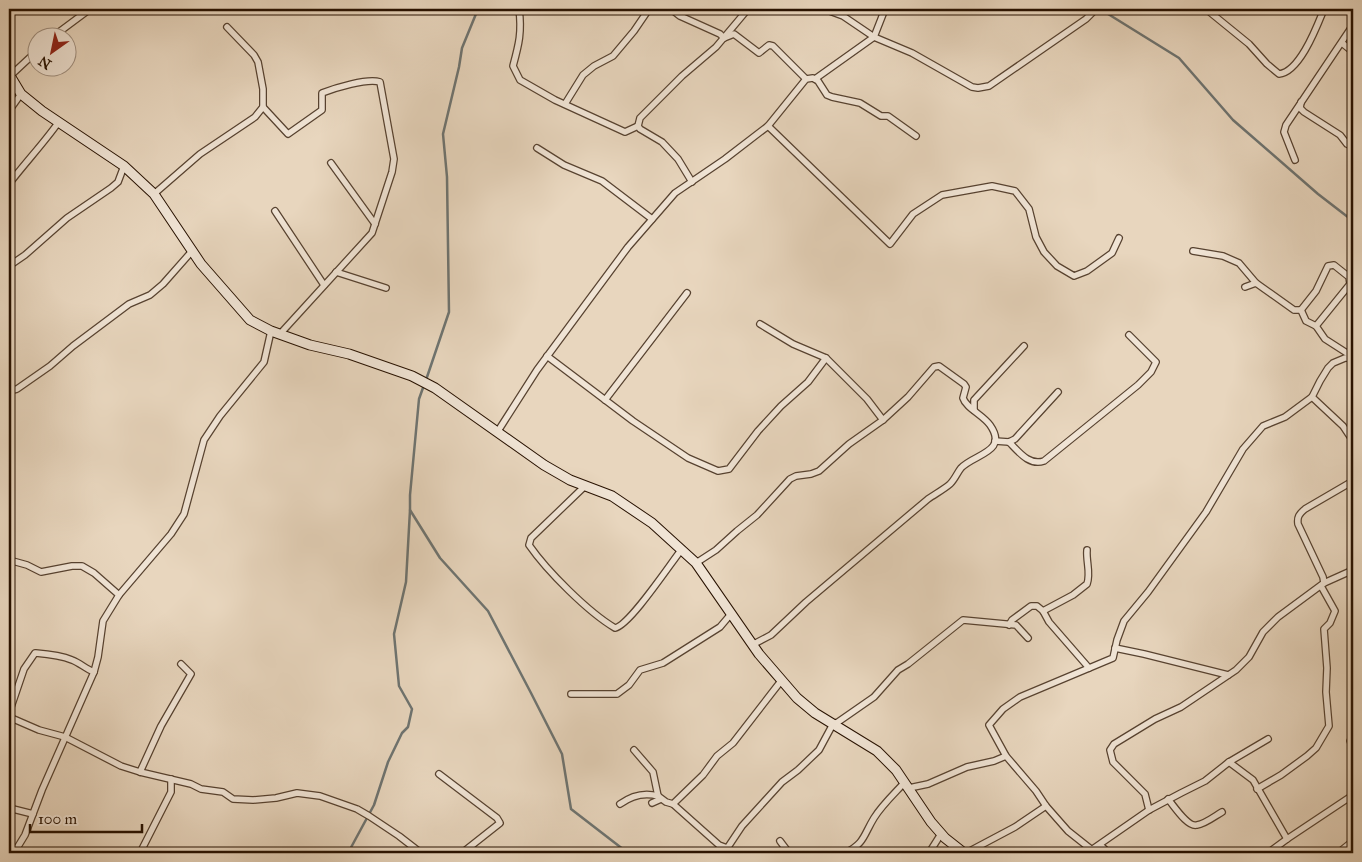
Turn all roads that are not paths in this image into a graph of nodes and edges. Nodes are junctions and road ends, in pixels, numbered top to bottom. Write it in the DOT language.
graph roads {
  1 [pos="90,9"];
  2 [pos="519,9"];
  3 [pos="649,9"];
  4 [pos="671,9"];
  5 [pos="748,9"];
  6 [pos="824,9"];
  7 [pos="885,9"];
  8 [pos="1206,9"];
  9 [pos="1316,9"];
  10 [pos="1095,10"];
  11 [pos="1323,11"];
  12 [pos="1353,25"];
  13 [pos="226,27"];
  14 [pos="64,28"];
  15 [pos="874,37"];
  16 [pos="724,38"];
  17 [pos="1342,43"];
  18 [pos="1353,52"];
  19 [pos="28,59"];
  20 [pos="10,75"];
  21 [pos="806,79"];
  22 [pos="815,79"];
  23 [pos="21,94"];
  24 [pos="1301,102"];
  25 [pos="565,104"];
  26 [pos="263,107"];
  27 [pos="9,111"];
  28 [pos="58,123"];
  29 [pos="638,126"];
  30 [pos="768,126"];
  31 [pos="916,136"];
  32 [pos="1353,147"];
  33 [pos="537,148"];
  34 [pos="1295,160"];
  35 [pos="331,163"];
  36 [pos="124,166"];
  37 [pos="692,182"];
  38 [pos="9,184"];
  39 [pos="154,194"];
  40 [pos="275,211"];
  41 [pos="652,219"];
  42 [pos="375,224"];
  43 [pos="1119,238"];
  44 [pos="193,250"];
  45 [pos="1193,251"];
  46 [pos="9,266"];
  47 [pos="336,272"];
  48 [pos="1256,283"];
  49 [pos="324,285"];
  50 [pos="1246,287"];
  51 [pos="386,288"];
  52 [pos="687,294"];
  53 [pos="1300,310"];
  54 [pos="760,324"];
  55 [pos="1316,326"];
  56 [pos="276,333"];
  57 [pos="1129,335"];
  58 [pos="1024,346"];
  59 [pos="547,356"];
  60 [pos="1353,357"];
  61 [pos="826,358"];
  62 [pos="9,391"];
  63 [pos="1058,392"];
  64 [pos="1312,397"];
  65 [pos="605,400"];
  66 [pos="974,410"];
  67 [pos="883,420"];
  68 [pos="498,431"];
  69 [pos="995,441"];
  70 [pos="1353,441"];
  71 [pos="1009,442"];
  72 [pos="1353,481"];
  73 [pos="585,486"];
  74 [pos="682,549"];
  75 [pos="1087,550"];
  76 [pos="9,560"];
  77 [pos="696,563"];
  78 [pos="1353,570"];
  79 [pos="1323,585"];
  80 [pos="119,595"];
  81 [pos="1043,611"];
  82 [pos="731,614"];
  83 [pos="1010,625"];
  84 [pos="1028,638"];
  85 [pos="752,645"];
  86 [pos="1115,648"];
  87 [pos="181,664"];
  88 [pos="1090,668"];
  89 [pos="94,672"];
  90 [pos="1228,675"];
  91 [pos="781,681"];
  92 [pos="571,694"];
  93 [pos="9,713"];
  94 [pos="9,717"];
  95 [pos="833,724"];
  96 [pos="1353,736"];
  97 [pos="65,738"];
  98 [pos="1268,739"];
  99 [pos="1353,745"];
  100 [pos="634,750"];
  101 [pos="1006,756"];
  102 [pos="1229,762"];
  103 [pos="140,772"];
  104 [pos="439,774"];
  105 [pos="171,779"];
  106 [pos="907,786"];
  107 [pos="1257,789"];
  108 [pos="1353,795"];
  109 [pos="659,797"];
  110 [pos="1168,800"];
  111 [pos="652,803"];
  112 [pos="620,804"];
  113 [pos="673,804"];
  114 [pos="1046,806"];
  115 [pos="9,808"];
  116 [pos="1149,810"];
  117 [pos="1222,812"];
  118 [pos="33,814"];
  119 [pos="941,834"];
  120 [pos="1287,839"];
  121 [pos="780,841"];
  122 [pos="1353,841"];
  123 [pos="1100,845"];
  124 [pos="725,851"];
  125 [pos="1089,851"];
  126 [pos="14,853"];
  127 [pos="140,853"];
  128 [pos="421,853"];
  129 [pos="462,853"];
  130 [pos="789,853"];
  131 [pos="845,853"];
  132 [pos="929,853"];
  133 [pos="965,853"];
  134 [pos="1109,853"];
  135 [pos="1268,853"];
  136 [pos="1338,853"];
  1 -- 14 [label="street"];
  2 -- 25 [label="street"];
  3 -- 25 [label="street"];
  4 -- 16 [label="street"];
  5 -- 16 [label="street"];
  6 -- 15 [label="street"];
  7 -- 15 [label="street"];
  8 -- 11 [label="street"];
  9 -- 11 [label="street"];
  10 -- 15 [label="street"];
  12 -- 17 [label="street"];
  13 -- 26 [label="street"];
  15 -- 22 [label="street"];
  16 -- 21 [label="street"];
  16 -- 29 [label="street"];
  17 -- 18 [label="street"];
  17 -- 24 [label="street"];
  19 -- 20 [label="street"];
  20 -- 23 [label="street"];
  21 -- 22 [label="street"];
  21 -- 30 [label="street"];
  22 -- 31 [label="street"];
  23 -- 27 [label="street"];
  23 -- 28 [label="street"];
  24 -- 32 [label="street"];
  24 -- 34 [label="street"];
  25 -- 29 [label="street"];
  26 -- 39 [label="street"];
  26 -- 42 [label="street"];
  28 -- 36 [label="street"];
  28 -- 38 [label="street"];
  29 -- 37 [label="street"];
  30 -- 37 [label="street"];
  30 -- 43 [label="street"];
  33 -- 41 [label="street"];
  35 -- 42 [label="street"];
  36 -- 39 [label="street"];
  36 -- 46 [label="street"];
  37 -- 41 [label="street"];
  39 -- 44 [label="street"];
  40 -- 49 [label="street"];
  41 -- 59 [label="street"];
  42 -- 47 [label="street"];
  44 -- 56 [label="street"];
  44 -- 62 [label="street"];
  45 -- 48 [label="street"];
  47 -- 49 [label="street"];
  47 -- 51 [label="street"];
  48 -- 50 [label="street"];
  48 -- 53 [label="street"];
  49 -- 56 [label="street"];
  52 -- 65 [label="street"];
  53 -- 55 [label="street"];
  53 -- 55 [label="street"];
  54 -- 61 [label="street"];
  55 -- 60 [label="street"];
  56 -- 68 [label="street"];
  56 -- 80 [label="street"];
  57 -- 71 [label="street"];
  58 -- 66 [label="street"];
  59 -- 65 [label="street"];
  59 -- 68 [label="street"];
  60 -- 64 [label="street"];
  61 -- 65 [label="street"];
  61 -- 67 [label="street"];
  63 -- 71 [label="street"];
  64 -- 70 [label="street"];
  64 -- 86 [label="street"];
  66 -- 67 [label="street"];
  66 -- 69 [label="street"];
  67 -- 77 [label="street"];
  68 -- 73 [label="street"];
  69 -- 71 [label="street"];
  69 -- 85 [label="street"];
  72 -- 79 [label="street"];
  73 -- 74 [label="street"];
  73 -- 74 [label="street"];
  74 -- 77 [label="street"];
  75 -- 81 [label="street"];
  76 -- 80 [label="street"];
  77 -- 82 [label="street"];
  78 -- 79 [label="street"];
  79 -- 90 [label="street"];
  79 -- 107 [label="street"];
  80 -- 89 [label="street"];
  81 -- 83 [label="street"];
  81 -- 88 [label="street"];
  82 -- 85 [label="street"];
  82 -- 92 [label="street"];
  83 -- 84 [label="street"];
  83 -- 95 [label="street"];
  85 -- 91 [label="street"];
  86 -- 88 [label="street"];
  86 -- 90 [label="street"];
  87 -- 103 [label="street"];
  88 -- 101 [label="street"];
  89 -- 93 [label="street"];
  89 -- 97 [label="street"];
  90 -- 116 [label="street"];
  91 -- 95 [label="street"];
  91 -- 113 [label="street"];
  94 -- 97 [label="street"];
  95 -- 106 [label="street"];
  95 -- 124 [label="street"];
  96 -- 99 [label="street"];
  97 -- 103 [label="street"];
  97 -- 118 [label="street"];
  98 -- 102 [label="street"];
  100 -- 109 [label="street"];
  101 -- 106 [label="street"];
  101 -- 114 [label="street"];
  102 -- 107 [label="street"];
  102 -- 110 [label="street"];
  103 -- 105 [label="street"];
  104 -- 129 [label="street"];
  105 -- 127 [label="street"];
  105 -- 128 [label="street"];
  106 -- 119 [label="street"];
  106 -- 131 [label="street"];
  107 -- 120 [label="street"];
  108 -- 120 [label="street"];
  109 -- 111 [label="street"];
  109 -- 112 [label="street"];
  109 -- 113 [label="street"];
  110 -- 116 [label="street"];
  110 -- 117 [label="street"];
  113 -- 124 [label="street"];
  114 -- 125 [label="street"];
  114 -- 133 [label="street"];
  115 -- 118 [label="street"];
  116 -- 123 [label="street"];
  118 -- 126 [label="street"];
  119 -- 132 [label="street"];
  119 -- 133 [label="street"];
  120 -- 135 [label="street"];
  121 -- 130 [label="street"];
  122 -- 136 [label="street"];
  123 -- 125 [label="street"];
  123 -- 134 [label="street"];
}
